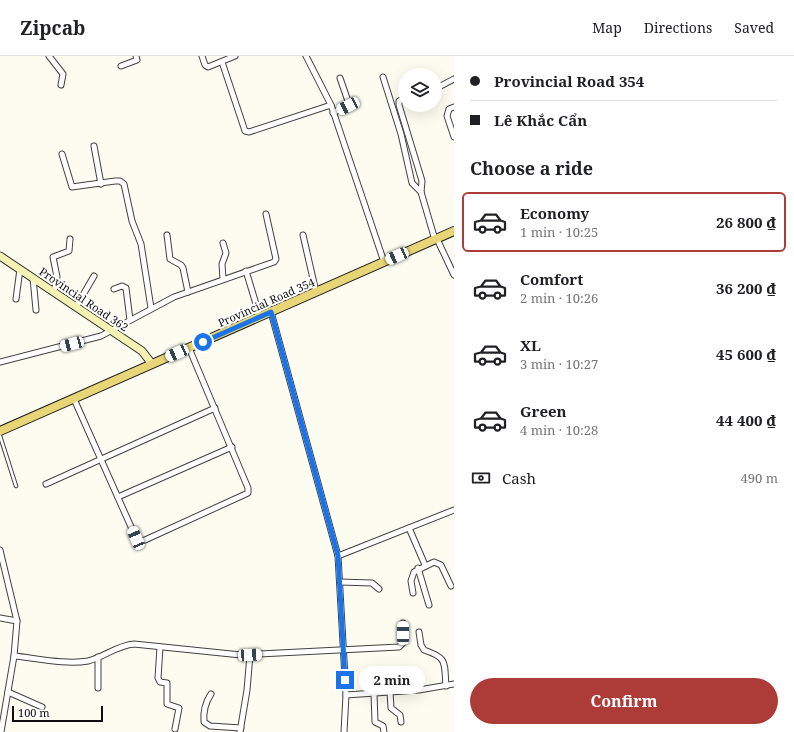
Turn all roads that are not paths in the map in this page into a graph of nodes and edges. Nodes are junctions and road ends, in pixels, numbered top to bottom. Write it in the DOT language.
graph roads {
  1 [pos="49,56"];
  2 [pos="136,56"];
  3 [pos="202,56"];
  4 [pos="235,56"];
  5 [pos="306,56"];
  6 [pos="222,62"];
  7 [pos="121,66"];
  8 [pos="383,77"];
  9 [pos="340,78"];
  10 [pos="454,79"];
  11 [pos="61,85"];
  12 [pos="442,85"];
  13 [pos="331,105"];
  14 [pos="454,106"];
  15 [pos="401,112"];
  16 [pos="334,113"];
  17 [pos="454,137"];
  18 [pos="94,146"];
  19 [pos="62,154"];
  20 [pos="101,184"];
  21 [pos="421,192"];
  22 [pos="266,214"];
  23 [pos="454,231"];
  24 [pos="167,235"];
  25 [pos="303,235"];
  26 [pos="70,239"];
  27 [pos="436,239"];
  28 [pos="223,243"];
  29 [pos="0,256"];
  30 [pos="384,262"];
  31 [pos="20,269"];
  32 [pos="246,271"];
  33 [pos="454,275"];
  34 [pos="94,276"];
  35 [pos="33,278"];
  36 [pos="223,279"];
  37 [pos="114,289"];
  38 [pos="54,292"];
  39 [pos="188,292"];
  40 [pos="316,292"];
  41 [pos="16,299"];
  42 [pos="76,307"];
  43 [pos="151,308"];
  44 [pos="36,310"];
  45 [pos="271,312"];
  46 [pos="260,317"];
  47 [pos="130,320"];
  48 [pos="112,330"];
  49 [pos="189,348"];
  50 [pos="0,362"];
  51 [pos="152,364"];
  52 [pos="74,399"];
  53 [pos="215,408"];
  54 [pos="0,431"];
  55 [pos="0,436"];
  56 [pos="232,447"];
  57 [pos="101,459"];
  58 [pos="46,484"];
  59 [pos="16,486"];
  60 [pos="118,497"];
  61 [pos="454,510"];
  62 [pos="409,528"];
  63 [pos="0,550"];
  64 [pos="338,556"];
  65 [pos="425,565"];
  66 [pos="418,568"];
  67 [pos="340,582"];
  68 [pos="451,586"];
  69 [pos="380,589"];
  70 [pos="413,593"];
  71 [pos="429,605"];
  72 [pos="0,618"];
  73 [pos="17,621"];
  74 [pos="403,623"];
  75 [pos="419,632"];
  76 [pos="160,647"];
  77 [pos="344,650"];
  78 [pos="250,655"];
  79 [pos="14,656"];
  80 [pos="98,657"];
  81 [pos="454,684"];
  82 [pos="446,686"];
  83 [pos="98,688"];
  84 [pos="8,692"];
  85 [pos="390,692"];
  86 [pos="374,693"];
  87 [pos="211,694"];
  88 [pos="346,695"];
  89 [pos="42,707"];
  90 [pos="401,722"];
  91 [pos="175,729"];
  92 [pos="240,730"];
  93 [pos="1,732"];
  94 [pos="344,732"];
  95 [pos="384,732"];
  1 -- 11 [label="street"];
  2 -- 7 [label="street"];
  3 -- 6 [label="street"];
  4 -- 6 [label="street"];
  5 -- 13 [label="street"];
  6 -- 13 [label="street"];
  8 -- 21 [label="street"];
  9 -- 16 [label="street"];
  10 -- 12 [label="street"];
  13 -- 16 [label="street"];
  14 -- 17 [label="street"];
  15 -- 21 [label="street"];
  16 -- 30 [label="street"];
  18 -- 20 [label="street"];
  19 -- 20 [label="street"];
  20 -- 43 [label="street"];
  21 -- 27 [label="street"];
  22 -- 32 [label="street"];
  23 -- 27 [label="main road, Provincial Road 354"];
  24 -- 39 [label="street"];
  25 -- 40 [label="street"];
  26 -- 38 [label="street"];
  27 -- 30 [label="main road, Provincial Road 354"];
  27 -- 33 [label="street"];
  28 -- 36 [label="street"];
  29 -- 31 [label="main road, Provincial Road 362"];
  30 -- 40 [label="main road, Provincial Road 354"];
  31 -- 35 [label="main road, Provincial Road 362"];
  31 -- 41 [label="street"];
  32 -- 36 [label="street"];
  32 -- 46 [label="street"];
  34 -- 42 [label="street"];
  35 -- 38 [label="main road, Provincial Road 362"];
  35 -- 44 [label="street"];
  36 -- 39 [label="street"];
  37 -- 47 [label="street"];
  38 -- 42 [label="main road, Provincial Road 362"];
  39 -- 43 [label="street"];
  40 -- 45 [label="main road, Provincial Road 354"];
  42 -- 48 [label="main road, Provincial Road 362"];
  43 -- 47 [label="street"];
  45 -- 46 [label="main road, Provincial Road 354"];
  45 -- 64 [label="street"];
  46 -- 49 [label="main road, Provincial Road 354"];
  47 -- 48 [label="street"];
  48 -- 50 [label="street"];
  48 -- 51 [label="main road, Provincial Road 362"];
  49 -- 51 [label="main road, Provincial Road 354"];
  49 -- 53 [label="street"];
  51 -- 52 [label="main road, Provincial Road 354"];
  52 -- 54 [label="main road, Provincial Road 354"];
  52 -- 57 [label="street"];
  53 -- 56 [label="street"];
  53 -- 57 [label="street"];
  55 -- 59 [label="lane"];
  56 -- 60 [label="street"];
  56 -- 60 [label="street"];
  57 -- 58 [label="street"];
  57 -- 60 [label="street"];
  61 -- 62 [label="street"];
  62 -- 64 [label="street"];
  62 -- 65 [label="street"];
  63 -- 73 [label="street"];
  64 -- 67 [label="street"];
  65 -- 66 [label="street"];
  65 -- 68 [label="street"];
  66 -- 70 [label="street"];
  66 -- 71 [label="street"];
  67 -- 69 [label="street"];
  67 -- 77 [label="street"];
  72 -- 73 [label="street"];
  73 -- 79 [label="street"];
  74 -- 77 [label="street"];
  75 -- 82 [label="street"];
  76 -- 78 [label="street"];
  76 -- 80 [label="street"];
  76 -- 91 [label="street"];
  77 -- 78 [label="street"];
  77 -- 88 [label="street"];
  78 -- 92 [label="street"];
  79 -- 80 [label="street"];
  79 -- 84 [label="street"];
  80 -- 83 [label="street"];
  81 -- 82 [label="street"];
  82 -- 85 [label="street"];
  84 -- 89 [label="street"];
  84 -- 93 [label="street"];
  85 -- 86 [label="street"];
  85 -- 90 [label="street"];
  86 -- 88 [label="street"];
  86 -- 95 [label="street"];
  87 -- 92 [label="street"];
  88 -- 94 [label="street"];
}
